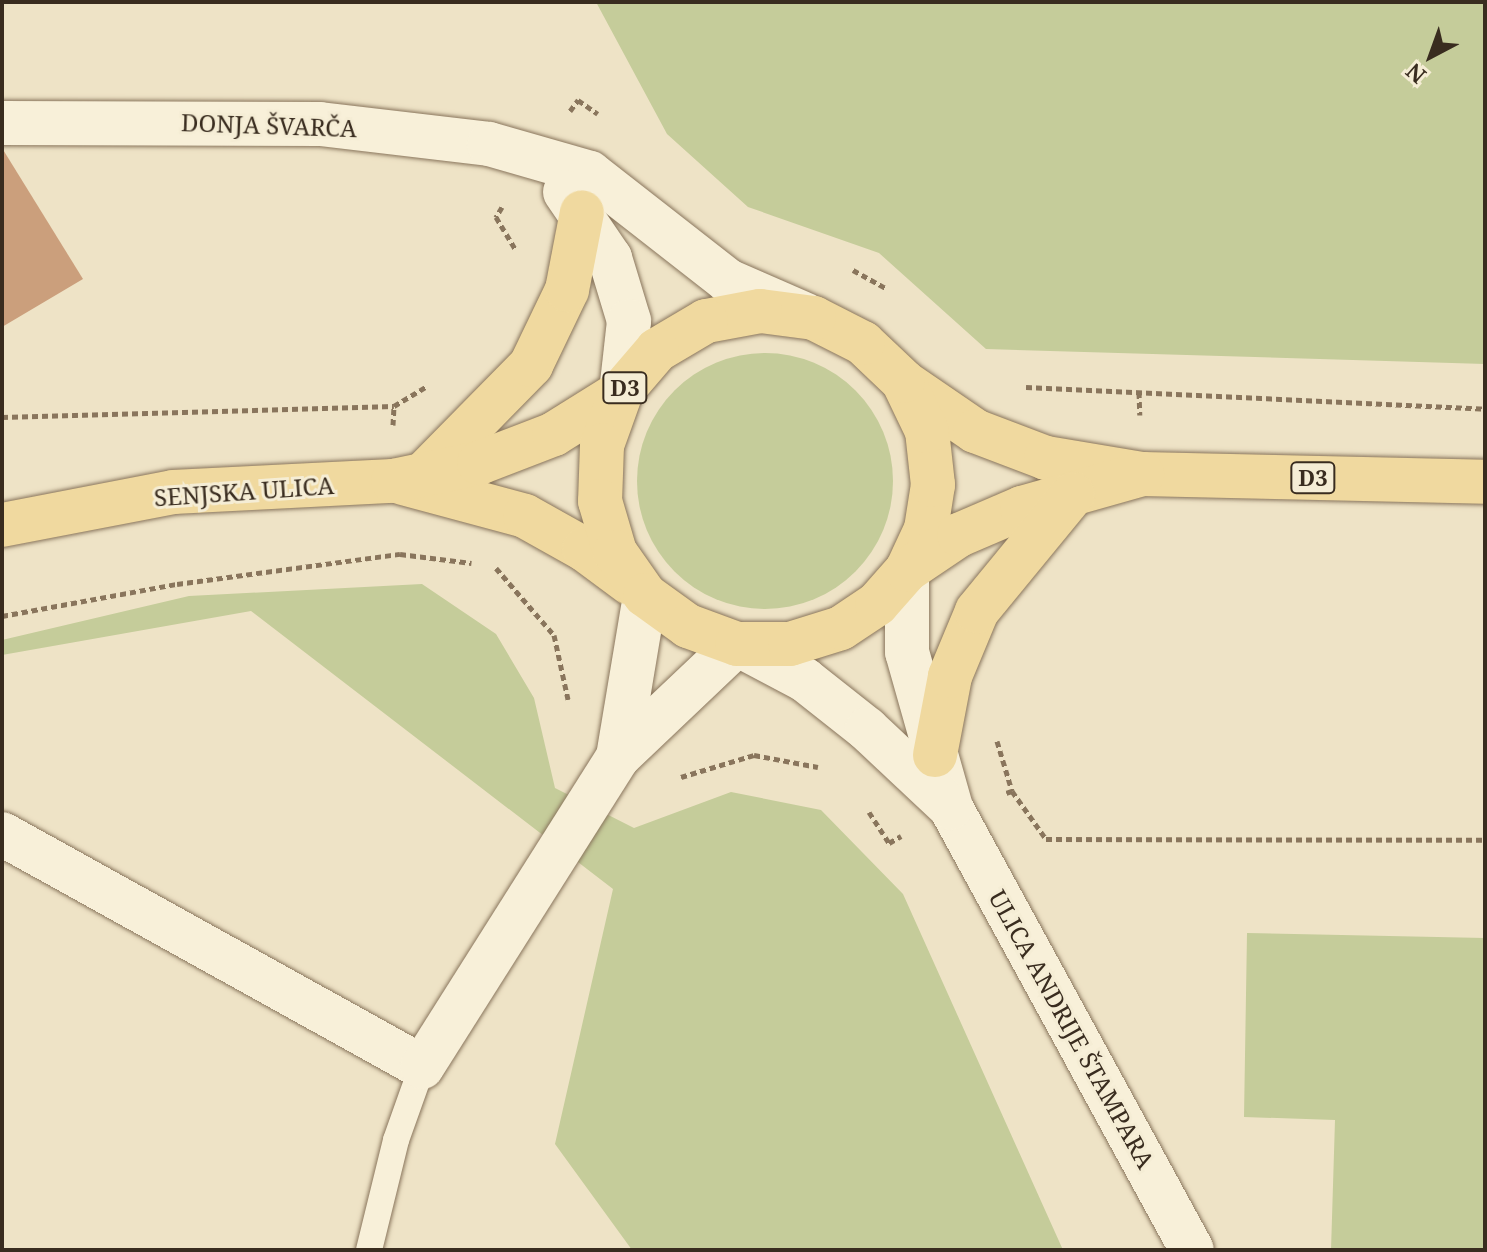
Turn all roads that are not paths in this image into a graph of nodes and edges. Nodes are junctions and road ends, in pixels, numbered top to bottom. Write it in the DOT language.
graph roads {
  1 [pos="2,123"];
  2 [pos="534,157"];
  3 [pos="582,212"];
  4 [pos="814,318"];
  5 [pos="903,381"];
  6 [pos="621,392"];
  7 [pos="1142,474"];
  8 [pos="409,477"];
  9 [pos="1485,482"];
  10 [pos="1073,494"];
  11 [pos="2,525"];
  12 [pos="907,570"];
  13 [pos="645,595"];
  14 [pos="737,644"];
  15 [pos="935,755"];
  16 [pos="618,757"];
  17 [pos="951,808"];
  18 [pos="2,834"];
  19 [pos="422,1067"];
  20 [pos="369,1250"];
  21 [pos="1192,1250"];
  1 -- 2 [label="street, DONJA ŠVARČA"];
  2 -- 3 [label="street"];
  2 -- 4 [label="street, DONJA ŠVARČA"];
  3 -- 6 [label="street"];
  3 -- 8 [label="main road"];
  4 -- 5 [label="main road, D3"];
  4 -- 6 [label="main road, D3"];
  5 -- 7 [label="main road, D3"];
  5 -- 12 [label="main road, D3"];
  6 -- 8 [label="main road, SENJSKA ULICA / D3"];
  6 -- 13 [label="main road, D3"];
  7 -- 9 [label="main road, D3"];
  7 -- 10 [label="main road, D3"];
  8 -- 11 [label="main road, SENJSKA ULICA / D3"];
  8 -- 13 [label="main road, SENJSKA ULICA / D3"];
  10 -- 12 [label="main road, D3"];
  10 -- 15 [label="main road"];
  12 -- 14 [label="main road, D3"];
  12 -- 15 [label="street, ULICA ANDRIJE ŠTAMPARA"];
  13 -- 14 [label="main road, D3"];
  13 -- 16 [label="street"];
  14 -- 16 [label="street"];
  14 -- 17 [label="street, ULICA ANDRIJE ŠTAMPARA"];
  15 -- 17 [label="street, ULICA ANDRIJE ŠTAMPARA"];
  16 -- 19 [label="street"];
  17 -- 21 [label="street, ULICA ANDRIJE ŠTAMPARA"];
  18 -- 19 [label="street"];
  19 -- 20 [label="lane"];
}
